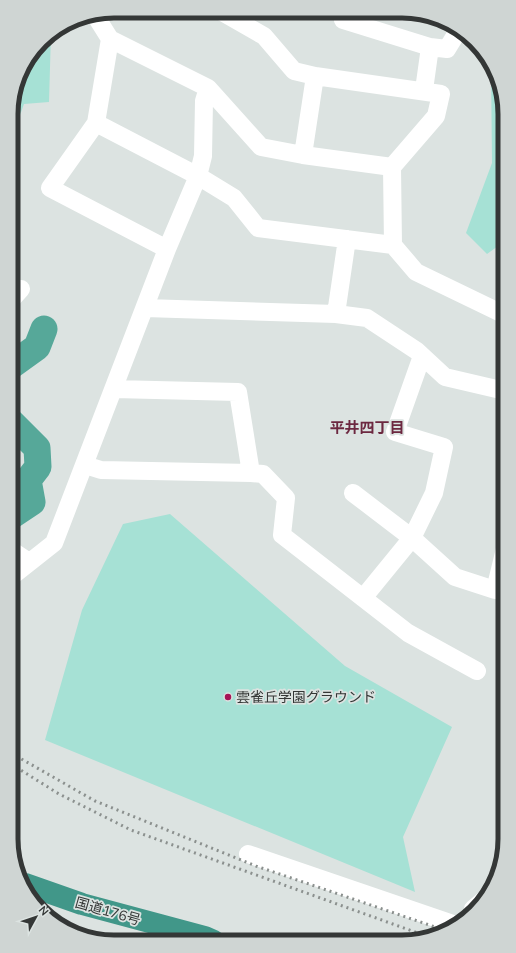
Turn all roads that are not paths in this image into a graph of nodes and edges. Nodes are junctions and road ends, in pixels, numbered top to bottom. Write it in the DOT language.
graph roads {
  1 [pos="232,18"];
  2 [pos="344,18"];
  3 [pos="98,20"];
  4 [pos="456,35"];
  5 [pos="110,39"];
  6 [pos="430,47"];
  7 [pos="315,76"];
  8 [pos="208,88"];
  9 [pos="424,90"];
  10 [pos="96,123"];
  11 [pos="303,155"];
  12 [pos="392,167"];
  13 [pos="198,176"];
  14 [pos="347,239"];
  15 [pos="393,245"];
  16 [pos="167,249"];
  17 [pos="145,308"];
  18 [pos="498,312"];
  19 [pos="336,314"];
  20 [pos="422,356"];
  21 [pos="114,389"];
  22 [pos="498,389"];
  23 [pos="85,465"];
  24 [pos="251,473"];
  25 [pos="353,493"];
  26 [pos="412,538"];
  27 [pos="18,555"];
  28 [pos="29,562"];
  29 [pos="18,571"];
  30 [pos="498,578"];
  31 [pos="363,598"];
  32 [pos="477,671"];
  33 [pos="248,854"];
  34 [pos="31,886"];
  35 [pos="449,923"];
  36 [pos="191,935"];
  1 -- 7 [label="street"];
  2 -- 6 [label="street"];
  3 -- 5 [label="street"];
  4 -- 6 [label="street"];
  5 -- 8 [label="street"];
  5 -- 10 [label="street"];
  6 -- 9 [label="street"];
  7 -- 9 [label="street"];
  7 -- 11 [label="street"];
  8 -- 11 [label="street"];
  8 -- 13 [label="street"];
  9 -- 12 [label="street"];
  10 -- 13 [label="street"];
  10 -- 16 [label="street"];
  11 -- 12 [label="street"];
  12 -- 15 [label="street"];
  13 -- 14 [label="street"];
  13 -- 16 [label="street"];
  14 -- 15 [label="street"];
  14 -- 19 [label="street"];
  15 -- 18 [label="street"];
  16 -- 17 [label="street"];
  17 -- 19 [label="street"];
  17 -- 21 [label="street"];
  19 -- 20 [label="street"];
  20 -- 22 [label="street"];
  20 -- 26 [label="street"];
  21 -- 23 [label="street"];
  21 -- 24 [label="street"];
  23 -- 24 [label="street"];
  23 -- 28 [label="street"];
  24 -- 31 [label="street"];
  25 -- 26 [label="street"];
  26 -- 30 [label="street"];
  26 -- 31 [label="street"];
  27 -- 28 [label="street"];
  28 -- 29 [label="street"];
  31 -- 32 [label="street"];
  33 -- 35 [label="street"];
  34 -- 36 [label="highway, 国道176号"];
}
